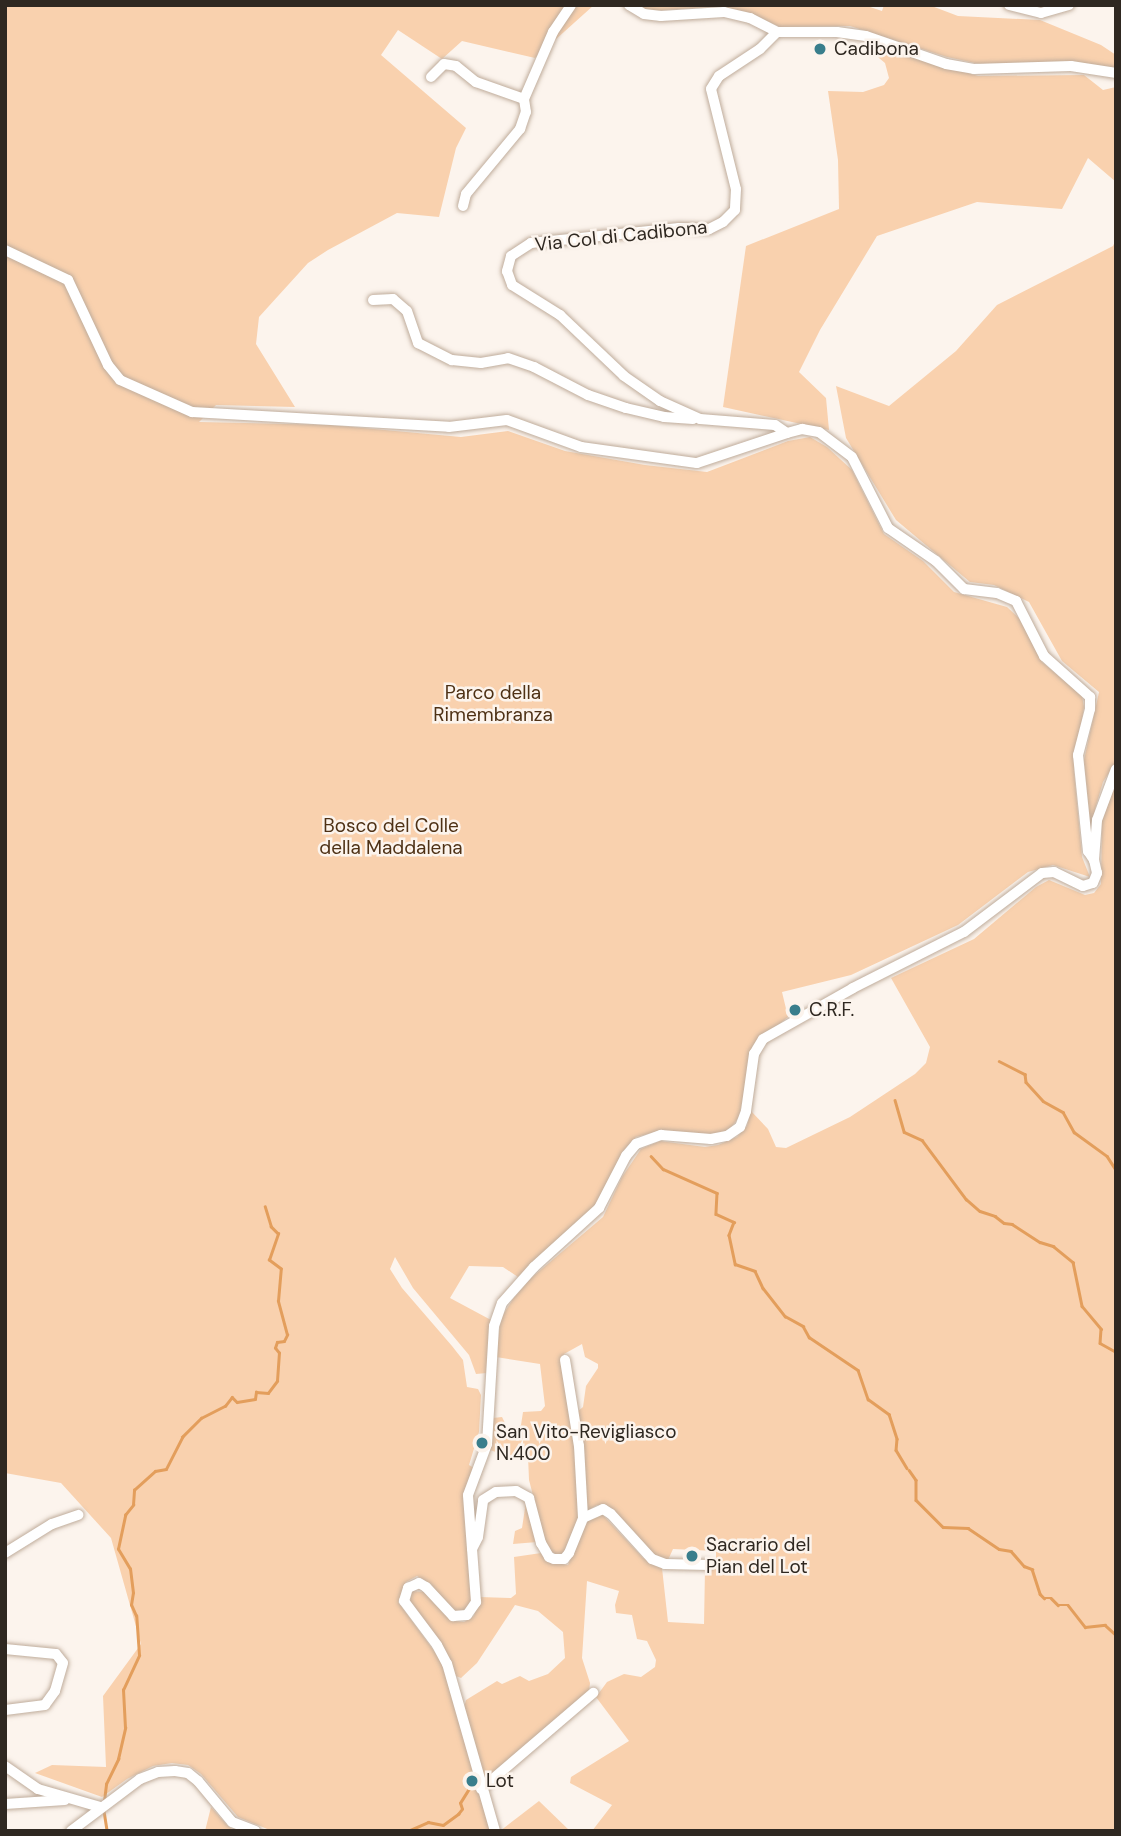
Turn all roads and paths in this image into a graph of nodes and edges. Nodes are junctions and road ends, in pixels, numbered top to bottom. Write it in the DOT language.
graph roads {
  1 [pos="571,5"];
  2 [pos="629,5"];
  3 [pos="1009,5"];
  4 [pos="1069,5"];
  5 [pos="777,32"];
  6 [pos="1116,73"];
  7 [pos="431,77"];
  8 [pos="524,99"];
  9 [pos="463,206"];
  10 [pos="5,250"];
  11 [pos="373,300"];
  12 [pos="700,419"];
  13 [pos="787,433"];
  14 [pos="1116,769"];
  15 [pos="1094,860"];
  16 [pos="565,1360"];
  17 [pos="78,1515"];
  18 [pos="583,1518"];
  19 [pos="472,1549"];
  20 [pos="5,1553"];
  21 [pos="709,1565"];
  22 [pos="5,1649"];
  23 [pos="593,1693"];
  24 [pos="5,1710"];
  25 [pos="5,1766"];
  26 [pos="481,1789"];
  27 [pos="69,1799"];
  28 [pos="5,1804"];
  29 [pos="104,1804"];
  30 [pos="71,1831"];
  31 [pos="255,1831"];
  32 [pos="495,1831"];
  1 -- 8 [label="street"];
  2 -- 5 [label="street"];
  3 -- 4 [label="street"];
  5 -- 6 [label="street"];
  5 -- 12 [label="street, Via Col di Cadibona"];
  7 -- 8 [label="street"];
  8 -- 9 [label="street"];
  10 -- 13 [label="street"];
  11 -- 12 [label="street, Via Col di Cadibona"];
  12 -- 13 [label="street, Via Col di Cadibona"];
  13 -- 15 [label="street"];
  14 -- 15 [label="street"];
  15 -- 19 [label="street"];
  16 -- 18 [label="street"];
  17 -- 20 [label="street"];
  18 -- 19 [label="street"];
  18 -- 21 [label="street"];
  19 -- 26 [label="street"];
  22 -- 24 [label="street"];
  23 -- 26 [label="street"];
  25 -- 27 [label="street"];
  26 -- 32 [label="street"];
  27 -- 28 [label="street"];
  27 -- 29 [label="street"];
  29 -- 30 [label="street"];
  29 -- 31 [label="street"];
}
